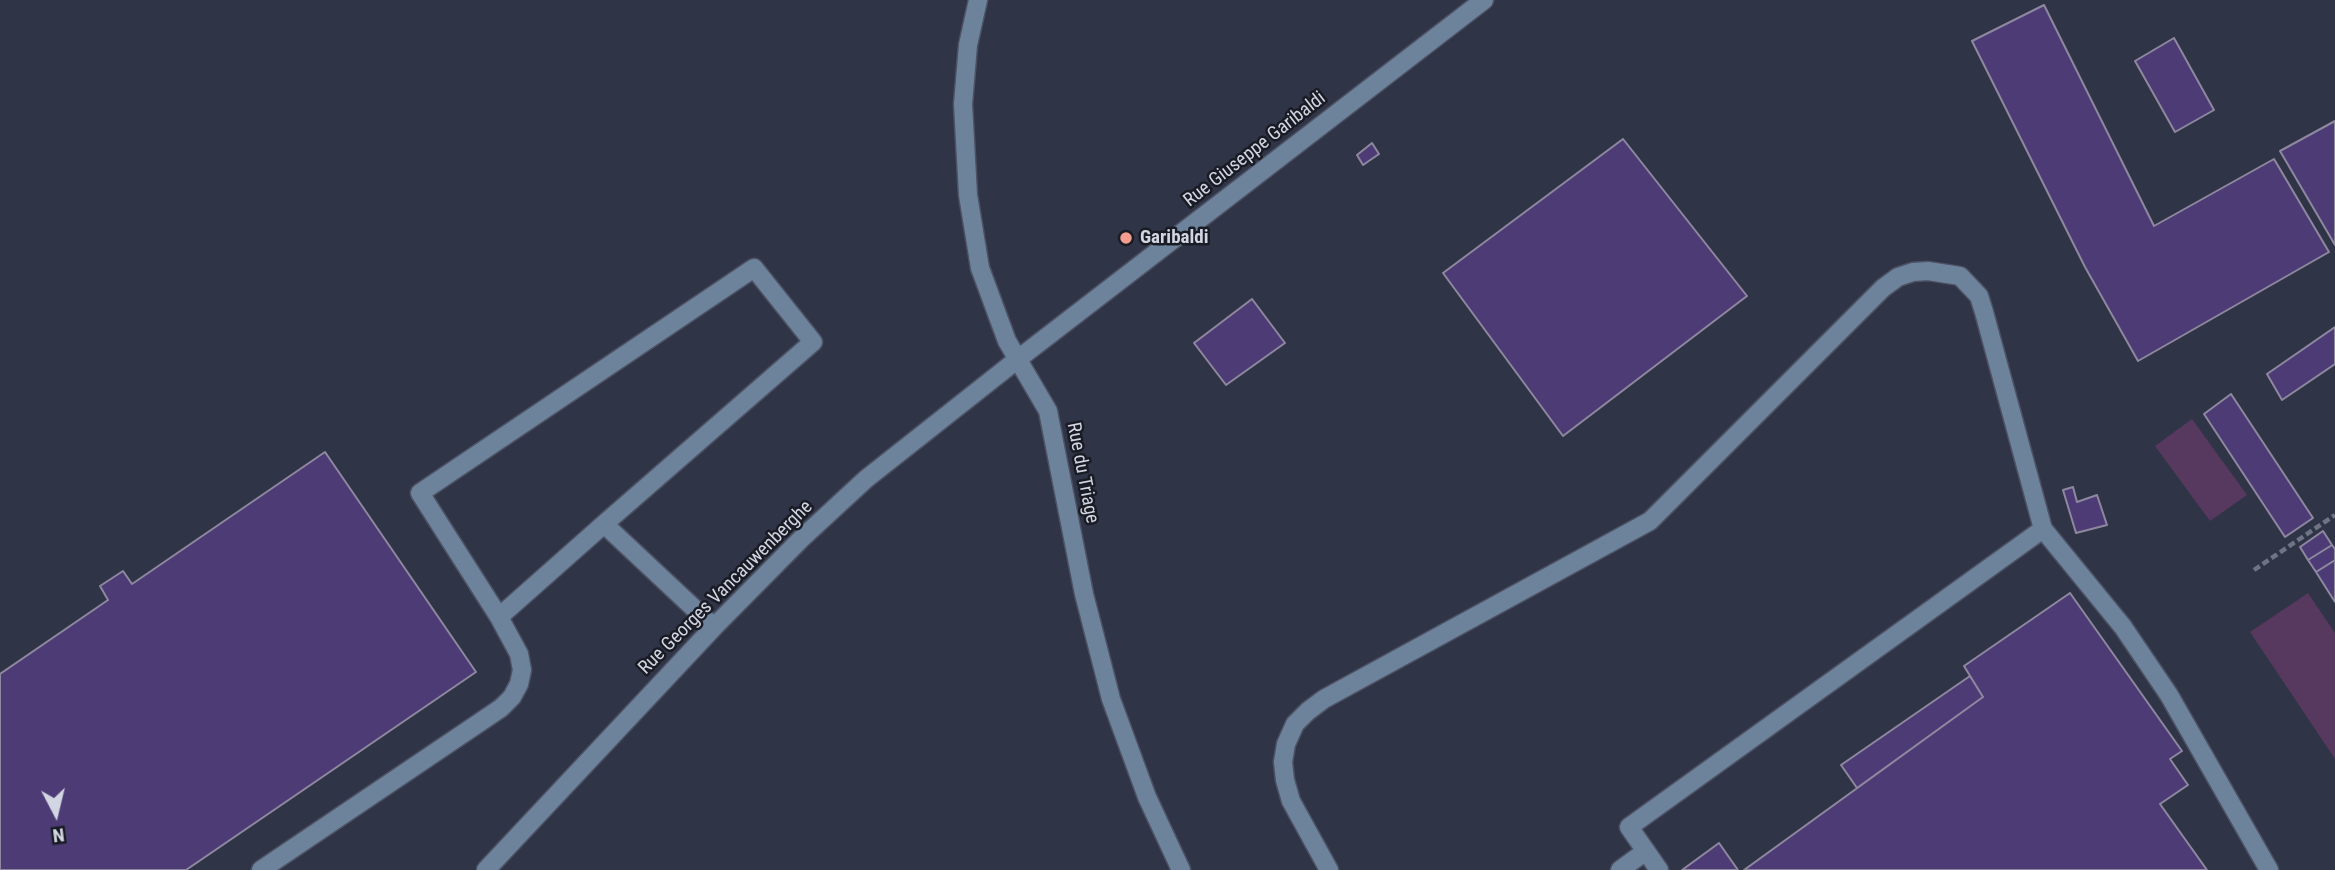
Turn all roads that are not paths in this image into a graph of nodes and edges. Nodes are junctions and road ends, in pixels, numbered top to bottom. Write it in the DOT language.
graph roads {
  1 [pos="978,0"];
  2 [pos="1484,0"];
  3 [pos="1018,359"];
  4 [pos="604,524"];
  5 [pos="2043,529"];
  6 [pos="499,617"];
  7 [pos="714,627"];
  8 [pos="1646,851"];
  9 [pos="261,870"];
  10 [pos="486,870"];
  11 [pos="1181,870"];
  12 [pos="1329,870"];
  13 [pos="1620,870"];
  14 [pos="1659,870"];
  15 [pos="2269,870"];
  1 -- 3 [label="street, Rue du Triage"];
  2 -- 3 [label="street, Rue Giuseppe Garibaldi"];
  3 -- 7 [label="street, Rue Georges Vancauwenberghe"];
  3 -- 11 [label="street, Rue du Triage"];
  4 -- 6 [label="street"];
  4 -- 6 [label="street"];
  4 -- 7 [label="street"];
  5 -- 8 [label="street"];
  5 -- 12 [label="street"];
  5 -- 15 [label="street"];
  6 -- 9 [label="street"];
  7 -- 10 [label="street, Rue Georges Vancauwenberghe"];
  8 -- 13 [label="street"];
  8 -- 14 [label="street"];
}
